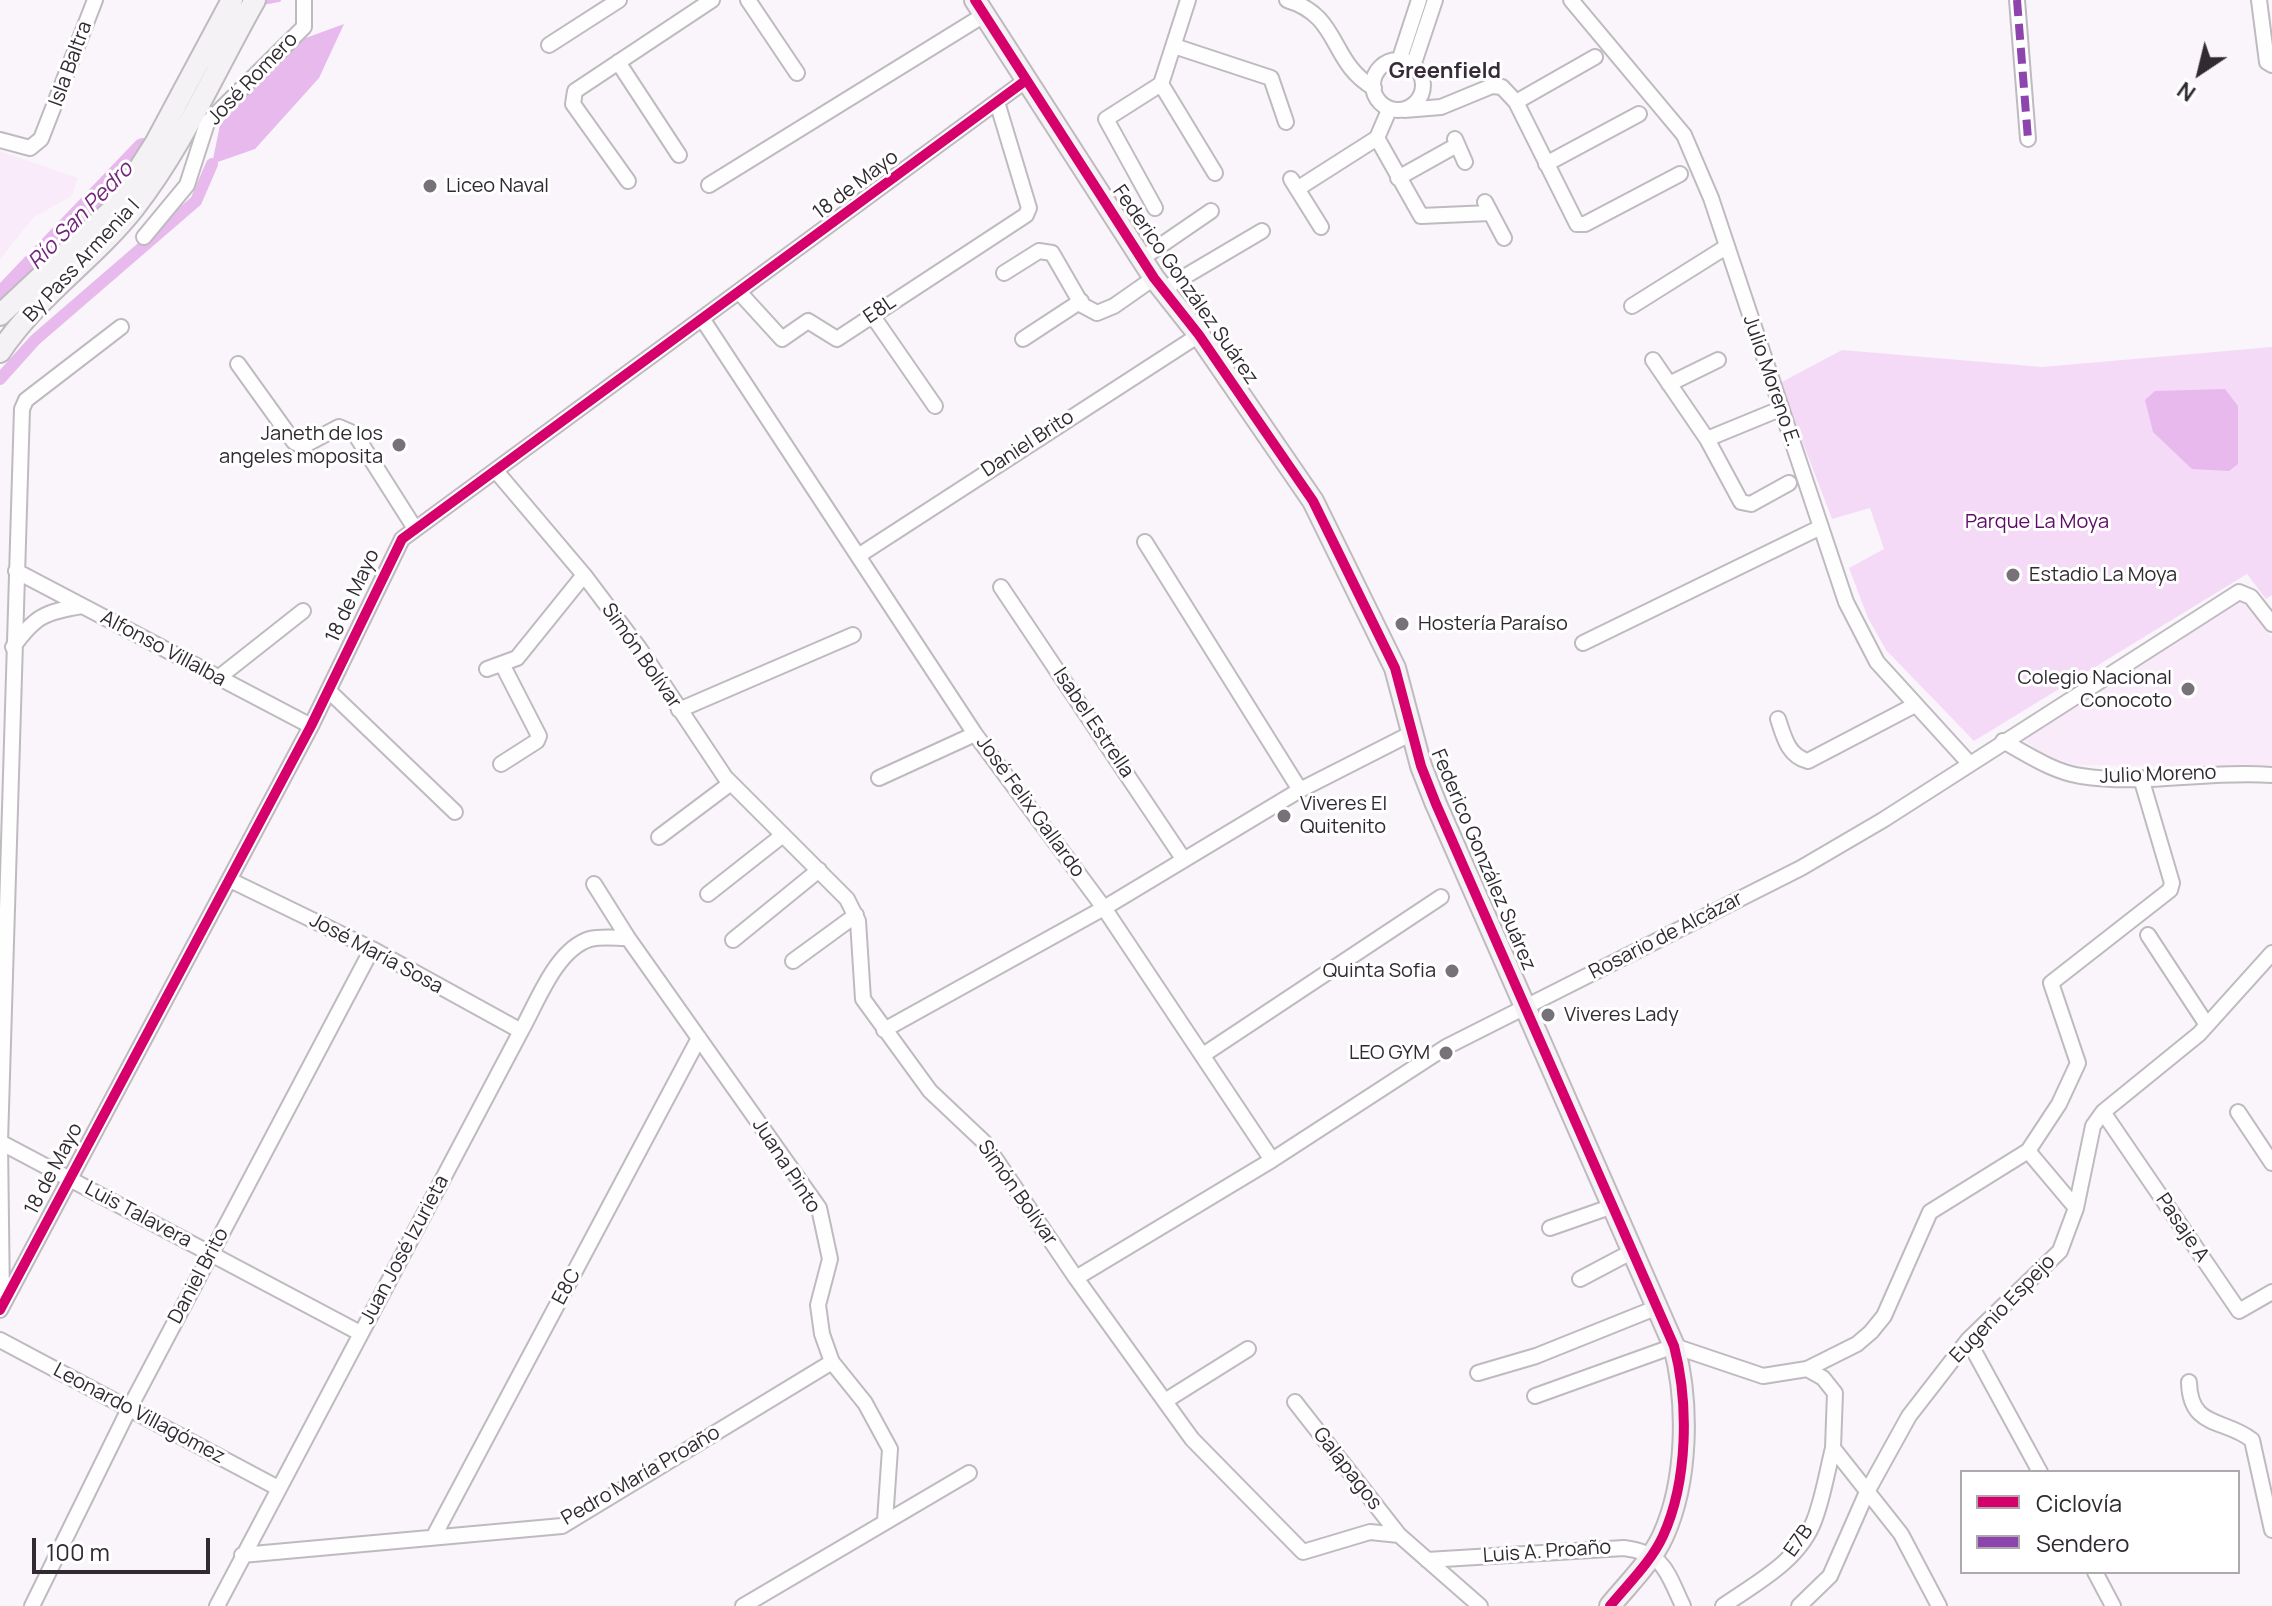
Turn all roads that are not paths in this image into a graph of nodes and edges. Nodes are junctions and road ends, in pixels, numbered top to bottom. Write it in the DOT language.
graph roads {
  1 [pos="95,0"];
  2 [pos="232,0"];
  3 [pos="255,0"];
  4 [pos="304,0"];
  5 [pos="619,0"];
  6 [pos="712,0"];
  7 [pos="748,0"];
  8 [pos="1188,0"];
  9 [pos="1287,0"];
  10 [pos="1419,0"];
  11 [pos="1435,0"];
  12 [pos="1571,0"];
  13 [pos="2017,0"];
  14 [pos="2259,0"];
  15 [pos="979,7"];
  16 [pos="549,45"];
  17 [pos="1174,46"];
  18 [pos="1595,57"];
  19 [pos="1407,61"];
  20 [pos="618,62"];
  21 [pos="2272,65"];
  22 [pos="797,73"];
  23 [pos="1025,81"];
  24 [pos="1161,84"];
  25 [pos="1374,88"];
  26 [pos="1418,96"];
  27 [pos="997,102"];
  28 [pos="1516,102"];
  29 [pos="1431,109"];
  30 [pos="1397,110"];
  31 [pos="1639,114"];
  32 [pos="1286,122"];
  33 [pos="1377,138"];
  34 [pos="2028,139"];
  35 [pos="0,140"];
  36 [pos="679,155"];
  37 [pos="1465,162"];
  38 [pos="1546,164"];
  39 [pos="1215,173"];
  40 [pos="1680,174"];
  41 [pos="1398,178"];
  42 [pos="628,181"];
  43 [pos="709,185"];
  44 [pos="1155,208"];
  45 [pos="1211,211"];
  46 [pos="1321,227"];
  47 [pos="1262,231"];
  48 [pos="144,237"];
  49 [pos="1504,238"];
  50 [pos="1726,247"];
  51 [pos="1141,259"];
  52 [pos="1004,273"];
  53 [pos="1158,284"];
  54 [pos="740,293"];
  55 [pos="1081,301"];
  56 [pos="1632,306"];
  57 [pos="0,315"];
  58 [pos="872,315"];
  59 [pos="703,320"];
  60 [pos="121,327"];
  61 [pos="1199,335"];
  62 [pos="1023,339"];
  63 [pos="0,352"];
  64 [pos="1653,360"];
  65 [pos="1718,360"];
  66 [pos="238,364"];
  67 [pos="1669,384"];
  68 [pos="935,406"];
  69 [pos="1780,409"];
  70 [pos="1707,439"];
  71 [pos="496,471"];
  72 [pos="1789,483"];
  73 [pos="414,527"];
  74 [pos="1821,527"];
  75 [pos="1145,542"];
  76 [pos="858,556"];
  77 [pos="16,571"];
  78 [pos="584,575"];
  79 [pos="1001,587"];
  80 [pos="82,606"];
  81 [pos="303,611"];
  82 [pos="2272,624"];
  83 [pos="853,635"];
  84 [pos="1583,643"];
  85 [pos="13,648"];
  86 [pos="502,664"];
  87 [pos="487,669"];
  88 [pos="218,678"];
  89 [pos="329,691"];
  90 [pos="1915,705"];
  91 [pos="679,710"];
  92 [pos="1778,719"];
  93 [pos="311,726"];
  94 [pos="1412,733"];
  95 [pos="975,734"];
  96 [pos="2003,741"];
  97 [pos="1969,763"];
  98 [pos="501,764"];
  99 [pos="2272,775"];
  100 [pos="879,778"];
  101 [pos="2141,778"];
  102 [pos="731,783"];
  103 [pos="1300,790"];
  104 [pos="455,812"];
  105 [pos="783,835"];
  106 [pos="659,837"];
  107 [pos="1184,860"];
  108 [pos="819,870"];
  109 [pos="230,880"];
  110 [pos="594,884"];
  111 [pos="708,894"];
  112 [pos="1441,897"];
  113 [pos="1104,908"];
  114 [pos="856,915"];
  115 [pos="2148,935"];
  116 [pos="628,938"];
  117 [pos="733,940"];
  118 [pos="372,949"];
  119 [pos="2272,953"];
  120 [pos="793,961"];
  121 [pos="1526,1007"];
  122 [pos="2207,1025"];
  123 [pos="884,1030"];
  124 [pos="521,1031"];
  125 [pos="699,1038"];
  126 [pos="1203,1055"];
  127 [pos="2103,1112"];
  128 [pos="2238,1112"];
  129 [pos="0,1142"];
  130 [pos="2028,1151"];
  131 [pos="1272,1160"];
  132 [pos="2272,1163"];
  133 [pos="70,1179"];
  134 [pos="1613,1206"];
  135 [pos="2076,1208"];
  136 [pos="1550,1228"];
  137 [pos="1633,1251"];
  138 [pos="211,1254"];
  139 [pos="1076,1278"];
  140 [pos="1580,1279"];
  141 [pos="2272,1292"];
  142 [pos="1,1307"];
  143 [pos="1658,1307"];
  144 [pos="360,1333"];
  145 [pos="0,1340"];
  146 [pos="1968,1340"];
  147 [pos="1674,1346"];
  148 [pos="1248,1349"];
  149 [pos="832,1362"];
  150 [pos="1807,1369"];
  151 [pos="1478,1373"];
  152 [pos="2189,1382"];
  153 [pos="1535,1396"];
  154 [pos="1165,1401"];
  155 [pos="1295,1402"];
  156 [pos="129,1409"];
  157 [pos="1833,1448"];
  158 [pos="2039,1470"];
  159 [pos="969,1473"];
  160 [pos="278,1488"];
  161 [pos="1867,1492"];
  162 [pos="885,1521"];
  163 [pos="2272,1530"];
  164 [pos="1399,1535"];
  165 [pos="434,1536"];
  166 [pos="1652,1554"];
  167 [pos="242,1555"];
  168 [pos="1427,1560"];
  169 [pos="2096,1574"];
  170 [pos="32,1606"];
  171 [pos="217,1606"];
  172 [pos="743,1606"];
  173 [pos="1480,1606"];
  174 [pos="1610,1606"];
  175 [pos="1683,1606"];
  176 [pos="1723,1606"];
  177 [pos="1799,1606"];
  178 [pos="1939,1606"];
  179 [pos="2113,1606"];
  1 -- 35 [label="street, Isla Baltra"];
  2 -- 57 [label="street, By Pass Armenia I"];
  3 -- 63 [label="street, By Pass Armenia I"];
  4 -- 48 [label="street, José Romero"];
  5 -- 16 [label="street"];
  6 -- 20 [label="street"];
  7 -- 22 [label="street"];
  8 -- 17 [label="street"];
  9 -- 25 [label="street"];
  10 -- 19 [label="street"];
  11 -- 19 [label="street"];
  12 -- 50 [label="street, Julio Moreno E."];
  13 -- 34 [label="street"];
  14 -- 21 [label="street"];
  15 -- 23 [label="street, Federico González Suárez"];
  15 -- 43 [label="street"];
  17 -- 24 [label="street"];
  17 -- 32 [label="street"];
  18 -- 28 [label="street"];
  19 -- 25 [label="street"];
  19 -- 26 [label="street"];
  20 -- 36 [label="street"];
  20 -- 42 [label="street"];
  23 -- 27 [label="street, 18 de Mayo"];
  23 -- 51 [label="street, Federico González Suárez"];
  24 -- 39 [label="street"];
  24 -- 44 [label="street"];
  25 -- 30 [label="street"];
  26 -- 29 [label="street"];
  26 -- 30 [label="street"];
  27 -- 54 [label="street, 18 de Mayo"];
  27 -- 58 [label="street, E8L"];
  28 -- 29 [label="street"];
  28 -- 38 [label="street"];
  29 -- 30 [label="street"];
  30 -- 33 [label="street"];
  31 -- 38 [label="street"];
  33 -- 41 [label="street"];
  33 -- 46 [label="street"];
  37 -- 41 [label="street"];
  38 -- 40 [label="street"];
  41 -- 49 [label="street"];
  45 -- 51 [label="street"];
  47 -- 53 [label="street"];
  50 -- 56 [label="street"];
  50 -- 69 [label="street, Julio Moreno E."];
  51 -- 53 [label="street, Federico González Suárez"];
  52 -- 55 [label="street"];
  53 -- 55 [label="street"];
  53 -- 61 [label="street, Federico González Suárez"];
  54 -- 58 [label="street, E8L"];
  54 -- 59 [label="street, 18 de Mayo"];
  55 -- 62 [label="street"];
  58 -- 68 [label="street"];
  59 -- 71 [label="street, 18 de Mayo"];
  59 -- 76 [label="street, José Felix Gallardo"];
  60 -- 77 [label="street"];
  61 -- 76 [label="street, Daniel Brito"];
  61 -- 94 [label="street, Federico González Suárez"];
  64 -- 67 [label="street"];
  65 -- 67 [label="street"];
  66 -- 73 [label="street"];
  67 -- 70 [label="street"];
  69 -- 70 [label="street"];
  69 -- 74 [label="street, Julio Moreno E."];
  70 -- 72 [label="street"];
  71 -- 73 [label="street, 18 de Mayo"];
  71 -- 78 [label="street, Simón Bolívar"];
  73 -- 89 [label="street, 18 de Mayo"];
  74 -- 84 [label="street"];
  74 -- 90 [label="street, Julio Moreno E."];
  75 -- 103 [label="street"];
  76 -- 95 [label="street, José Felix Gallardo"];
  77 -- 80 [label="street, Alfonso Villalba"];
  77 -- 85 [label="street"];
  78 -- 86 [label="street"];
  78 -- 91 [label="street, Simón Bolívar"];
  79 -- 107 [label="street, Isabel Estrella"];
  80 -- 85 [label="street"];
  80 -- 88 [label="street, Alfonso Villalba"];
  81 -- 88 [label="street"];
  82 -- 96 [label="street, Rosario de Alcázar"];
  83 -- 91 [label="street"];
  85 -- 129 [label="street"];
  86 -- 87 [label="street"];
  86 -- 98 [label="street"];
  88 -- 93 [label="street, Alfonso Villalba"];
  89 -- 93 [label="street, 18 de Mayo"];
  89 -- 104 [label="street"];
  90 -- 92 [label="street"];
  90 -- 97 [label="street, Julio Moreno E."];
  91 -- 102 [label="street, Simón Bolívar"];
  93 -- 109 [label="street, 18 de Mayo"];
  94 -- 103 [label="street"];
  94 -- 121 [label="street, Federico González Suárez"];
  95 -- 100 [label="street"];
  95 -- 113 [label="street, José Felix Gallardo"];
  96 -- 97 [label="street, Rosario de Alcázar"];
  96 -- 101 [label="street, Julio Moreno"];
  97 -- 121 [label="street, Rosario de Alcázar"];
  99 -- 101 [label="street, Julio Moreno"];
  101 -- 130 [label="street"];
  102 -- 105 [label="street, Simón Bolívar"];
  102 -- 106 [label="street"];
  103 -- 107 [label="street"];
  105 -- 108 [label="street, Simón Bolívar"];
  105 -- 111 [label="street"];
  107 -- 113 [label="street"];
  108 -- 114 [label="street, Simón Bolívar"];
  108 -- 117 [label="street"];
  109 -- 118 [label="street, José María Sosa"];
  109 -- 133 [label="street, 18 de Mayo"];
  110 -- 116 [label="street, Juana Pinto"];
  112 -- 126 [label="street"];
  113 -- 123 [label="street"];
  113 -- 126 [label="street, José Felix Gallardo"];
  114 -- 120 [label="street"];
  114 -- 123 [label="street, Simón Bolívar"];
  115 -- 122 [label="street"];
  116 -- 124 [label="street, Juan José Izurieta"];
  116 -- 125 [label="street, Juana Pinto"];
  118 -- 124 [label="street, José María Sosa"];
  118 -- 138 [label="street, Daniel Brito"];
  119 -- 122 [label="street, Eugenio Espejo"];
  121 -- 131 [label="street, Rosario de Alcázar"];
  121 -- 134 [label="street, Federico González Suárez"];
  122 -- 127 [label="street, Eugenio Espejo"];
  123 -- 139 [label="street, Simón Bolívar"];
  124 -- 144 [label="street, Juan José Izurieta"];
  125 -- 149 [label="street, Juana Pinto"];
  125 -- 165 [label="street, E8C"];
  126 -- 131 [label="street, José Felix Gallardo"];
  127 -- 135 [label="street, Eugenio Espejo"];
  127 -- 141 [label="street, Pasaje A"];
  128 -- 132 [label="street"];
  129 -- 133 [label="street, Luis Talavera"];
  129 -- 142 [label="street"];
  130 -- 135 [label="street"];
  130 -- 150 [label="street"];
  131 -- 139 [label="street, Rosario de Alcázar"];
  133 -- 138 [label="street, Luis Talavera"];
  133 -- 142 [label="street, 18 de Mayo"];
  134 -- 136 [label="street"];
  134 -- 137 [label="street, Federico González Suárez"];
  135 -- 146 [label="street, Eugenio Espejo"];
  137 -- 140 [label="street"];
  137 -- 143 [label="street, Federico González Suárez"];
  138 -- 144 [label="street, Luis Talavera"];
  138 -- 156 [label="street, Daniel Brito"];
  139 -- 154 [label="street, Simón Bolívar"];
  143 -- 147 [label="street, Federico González Suárez"];
  143 -- 151 [label="street"];
  144 -- 160 [label="street, Juan José Izurieta"];
  145 -- 156 [label="street, Leonardo Villagómez"];
  146 -- 158 [label="street"];
  146 -- 161 [label="street, Eugenio Espejo"];
  147 -- 150 [label="street"];
  147 -- 153 [label="street"];
  147 -- 166 [label="street, Federico González Suárez"];
  148 -- 154 [label="street"];
  149 -- 162 [label="street, Juana Pinto"];
  149 -- 165 [label="street, Pedro María Proaño"];
  150 -- 157 [label="street, E7B"];
  152 -- 163 [label="street"];
  154 -- 164 [label="street, Simón Bolívar"];
  155 -- 164 [label="street, Galapagos"];
  156 -- 160 [label="street, Leonardo Villagómez"];
  156 -- 170 [label="street, Daniel Brito"];
  157 -- 161 [label="street"];
  157 -- 176 [label="street, E7B"];
  159 -- 162 [label="street"];
  160 -- 167 [label="street, Juan José Izurieta"];
  161 -- 177 [label="street, Eugenio Espejo"];
  161 -- 178 [label="street"];
  162 -- 172 [label="street"];
  164 -- 168 [label="street"];
  165 -- 167 [label="street, Pedro María Proaño"];
  166 -- 168 [label="street, Luis A. Proaño"];
  166 -- 174 [label="street, Federico González Suárez"];
  166 -- 175 [label="street"];
  167 -- 171 [label="street, Juan José Izurieta"];
  168 -- 173 [label="street"];
  169 -- 179 [label="street"];
}
